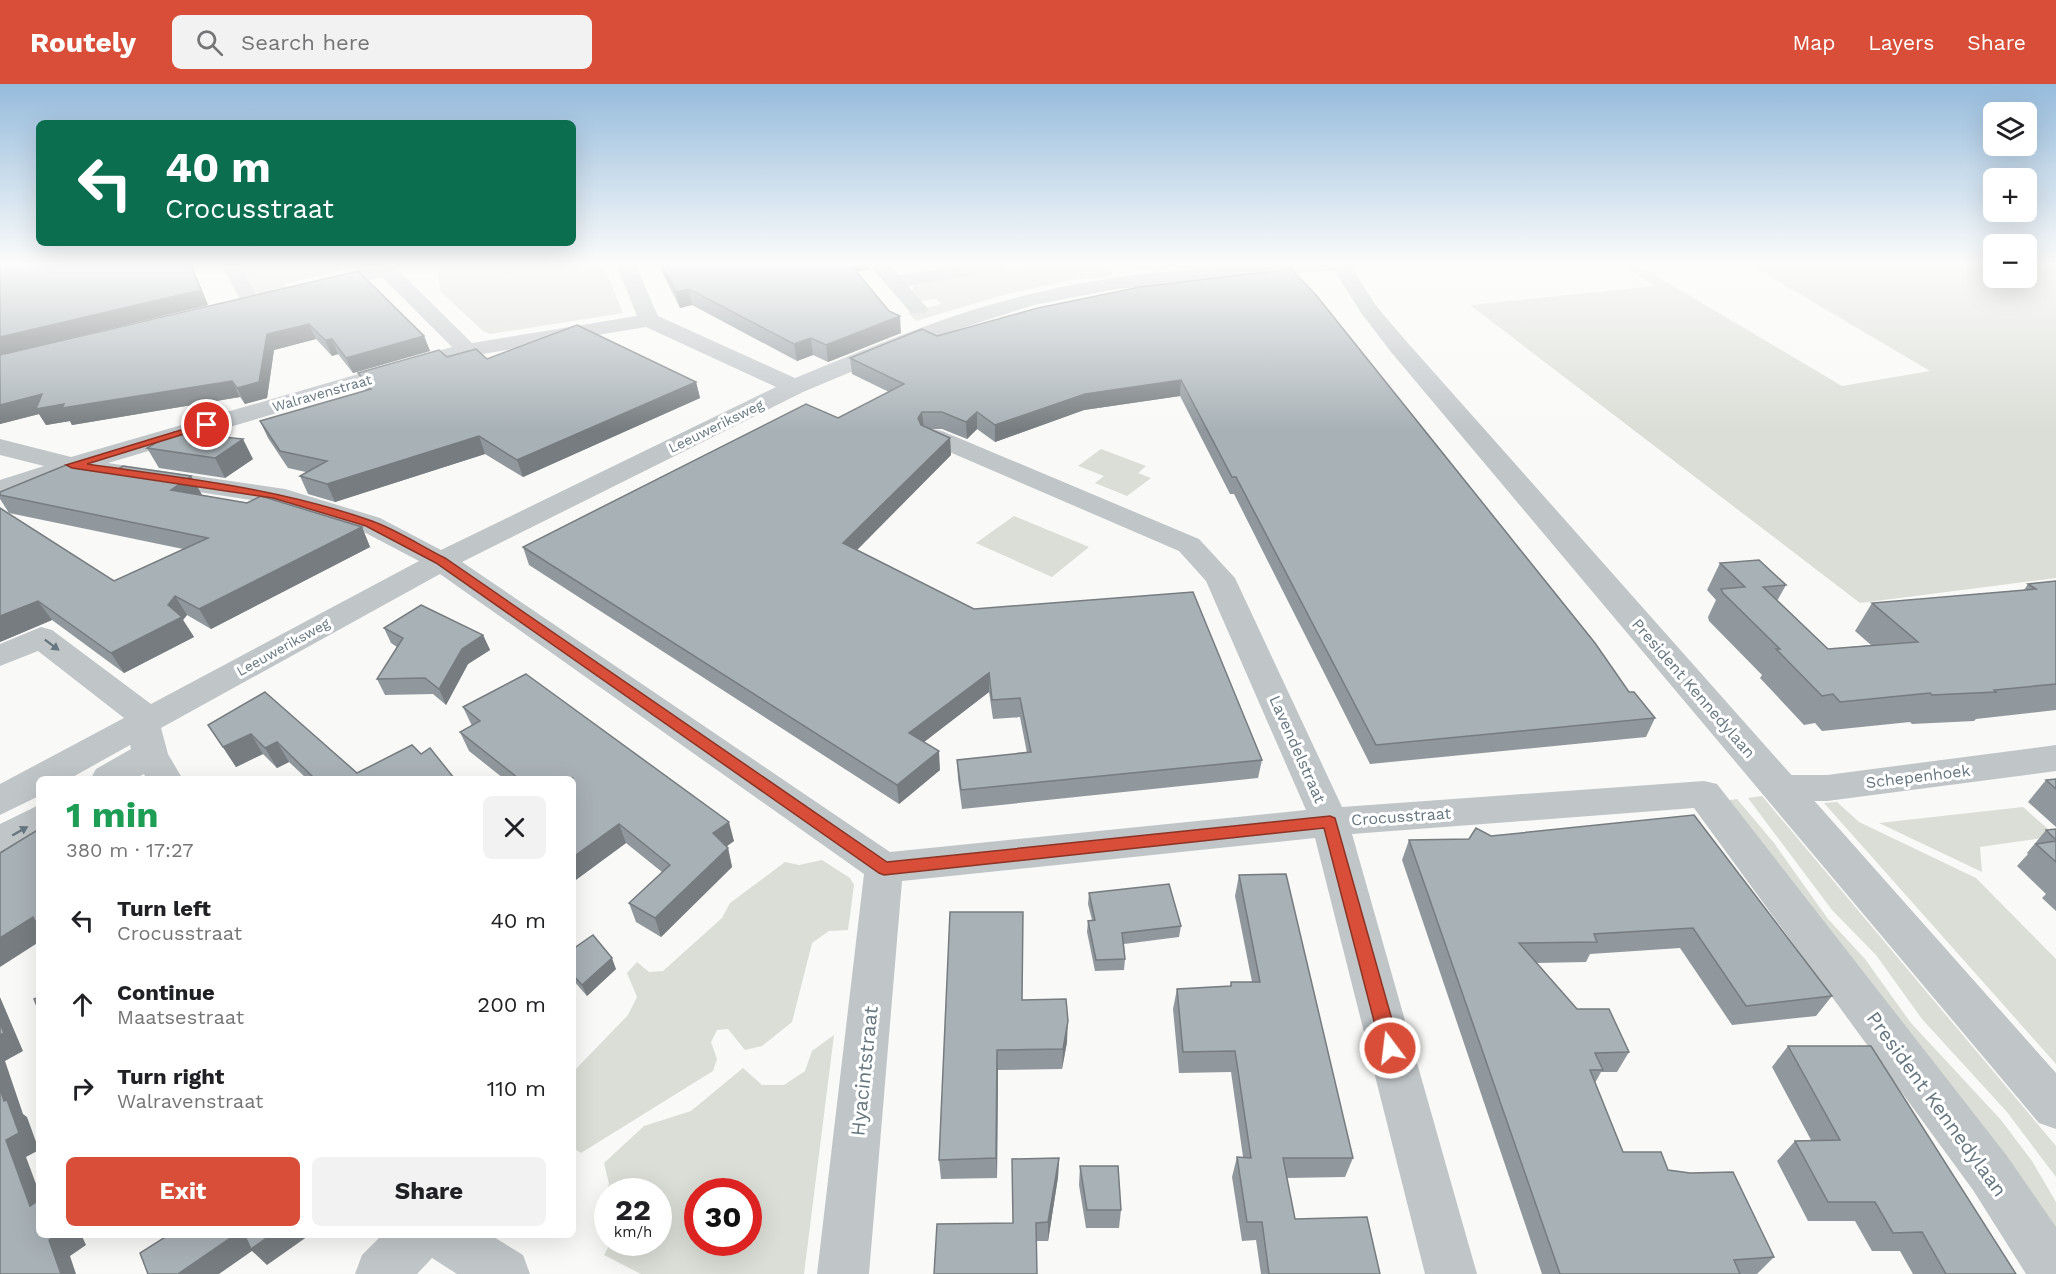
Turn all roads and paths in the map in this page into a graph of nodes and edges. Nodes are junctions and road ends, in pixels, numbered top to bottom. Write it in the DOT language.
graph roads {
  1 [pos="437,320"];
  2 [pos="649,320"];
  3 [pos="961,320"];
  4 [pos="1378,320"];
  5 [pos="467,350"];
  6 [pos="795,387"];
  7 [pos="933,436"];
  8 [pos="0,447"];
  9 [pos="72,465"];
  10 [pos="0,489"];
  11 [pos="441,561"];
  12 [pos="0,656"];
  13 [pos="152,752"];
  14 [pos="2056,758"];
  15 [pos="73,776"];
  16 [pos="112,776"];
  17 [pos="1780,788"];
  18 [pos="23,791"];
  19 [pos="1704,794"];
  20 [pos="1330,822"];
  21 [pos="0,842"];
  22 [pos="884,868"];
  23 [pos="2056,1107"];
  24 [pos="416,1238"];
  25 [pos="447,1238"];
  26 [pos="2056,1273"];
  27 [pos="381,1274"];
  28 [pos="504,1274"];
  29 [pos="843,1274"];
  30 [pos="1451,1274"];
  1 -- 5 [label="street"];
  2 -- 5 [label="street, Walravenstraat"];
  2 -- 6 [label="street"];
  3 -- 6 [label="street, Leeuweriksweg"];
  4 -- 17 [label="street, President Kennedylaan"];
  5 -- 9 [label="street, Walravenstraat"];
  6 -- 11 [label="street, Leeuweriksweg"];
  7 -- 20 [label="street, Lavendelstraat"];
  8 -- 9 [label="street"];
  9 -- 10 [label="street, Walravenstraat"];
  9 -- 11 [label="street"];
  11 -- 13 [label="street, Leeuweriksweg"];
  11 -- 22 [label="street"];
  12 -- 13 [label="street, one-way"];
  13 -- 15 [label="street, Leeuweriksweg"];
  13 -- 16 [label="street, Leeuweriksweg"];
  14 -- 17 [label="street, Schepenhoek"];
  17 -- 23 [label="street, President Kennedylaan"];
  21 -- 18 [label="street, Leeuweriksweg, one-way"];
  19 -- 20 [label="street, Crocusstraat"];
  19 -- 26 [label="street, President Kennedylaan"];
  20 -- 22 [label="street, Crocusstraat"];
  20 -- 30 [label="street, Lavendelstraat"];
  22 -- 29 [label="street, Hyacintstraat"];
  24 -- 27 [label="street"];
  25 -- 28 [label="street"];
}
